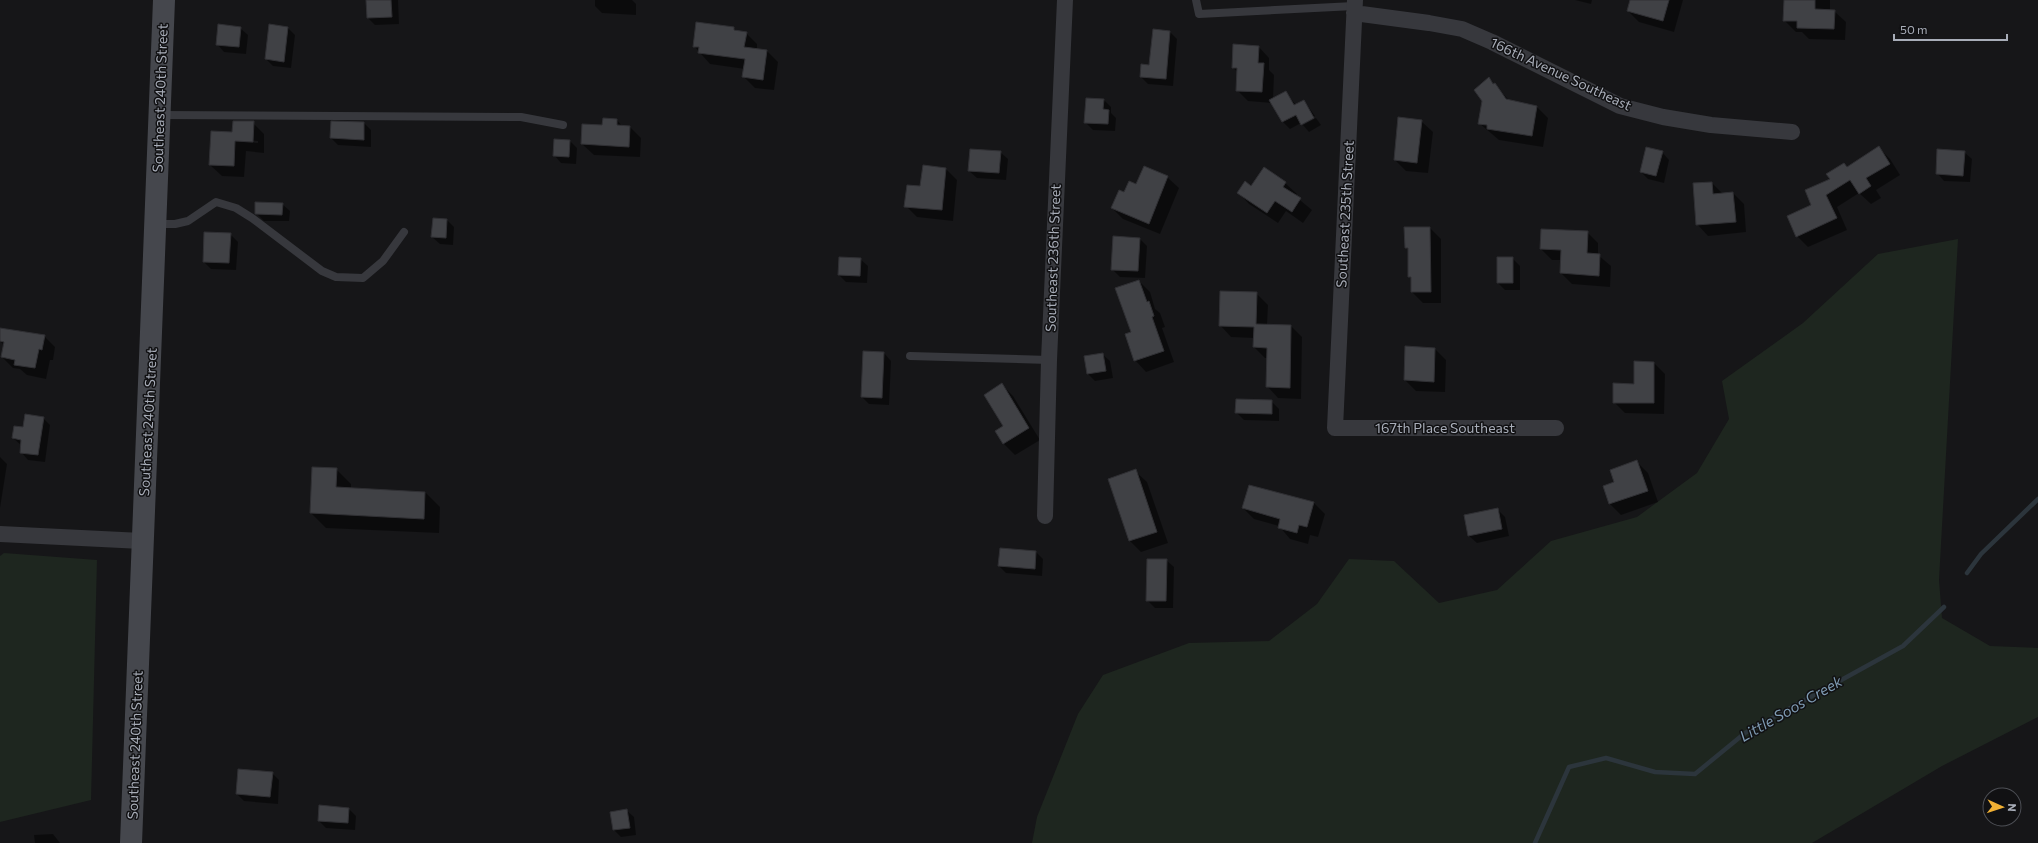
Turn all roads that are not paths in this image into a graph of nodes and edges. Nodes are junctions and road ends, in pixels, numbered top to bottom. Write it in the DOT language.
graph roads {
  1 [pos="164,0"];
  2 [pos="1065,0"];
  3 [pos="1196,0"];
  4 [pos="1354,6"];
  5 [pos="158,115"];
  6 [pos="563,125"];
  7 [pos="1792,132"];
  8 [pos="155,224"];
  9 [pos="404,232"];
  10 [pos="910,356"];
  11 [pos="1049,360"];
  12 [pos="1335,428"];
  13 [pos="1556,428"];
  14 [pos="1045,516"];
  15 [pos="0,534"];
  16 [pos="142,541"];
  17 [pos="131,843"];
  1 -- 5 [label="main road, Southeast 240th Street"];
  2 -- 11 [label="street, Southeast 236th Street"];
  3 -- 4 [label="lane"];
  4 -- 7 [label="street, 166th Avenue Southeast"];
  4 -- 12 [label="street, Southeast 235th Street"];
  5 -- 6 [label="lane"];
  5 -- 8 [label="main road, Southeast 240th Street"];
  8 -- 9 [label="lane"];
  8 -- 16 [label="main road, Southeast 240th Street"];
  10 -- 11 [label="lane"];
  11 -- 14 [label="street, Southeast 236th Street"];
  12 -- 13 [label="street, 167th Place Southeast"];
  15 -- 16 [label="street"];
  16 -- 17 [label="main road, Southeast 240th Street"];
}
